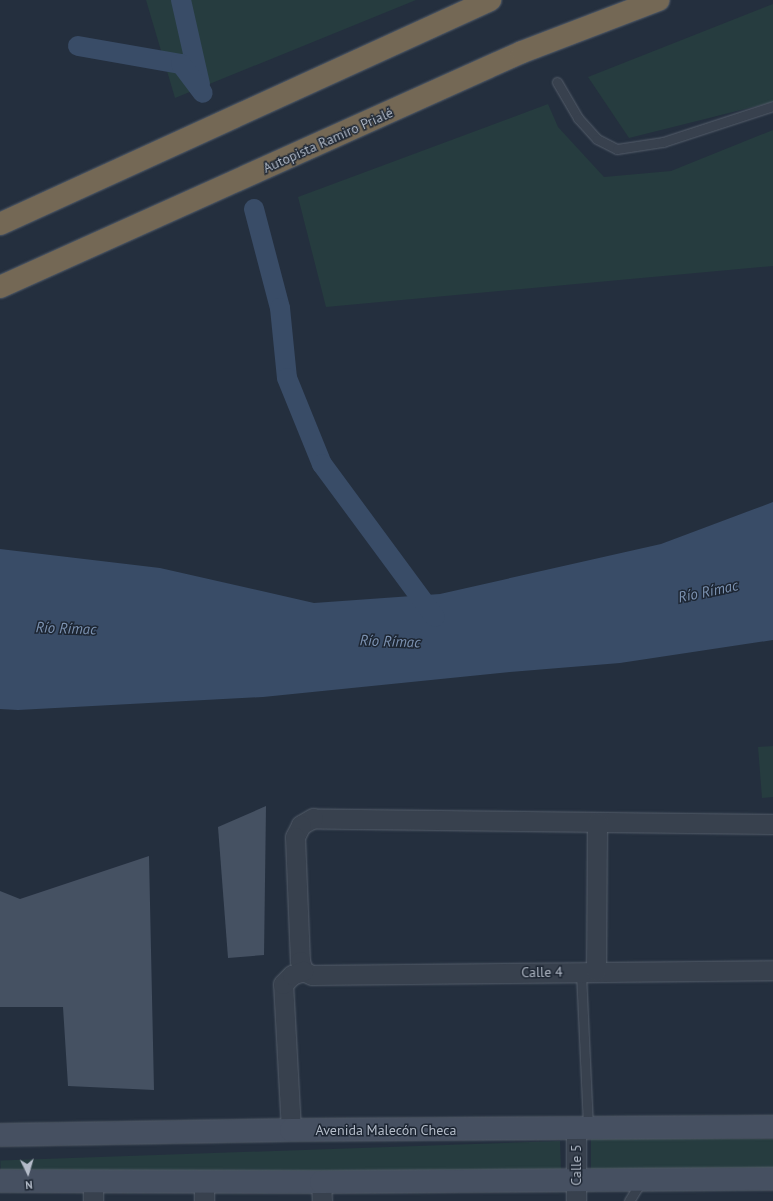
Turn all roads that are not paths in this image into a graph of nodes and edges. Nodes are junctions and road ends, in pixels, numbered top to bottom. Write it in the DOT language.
graph roads {
  1 [pos="490,0"];
  2 [pos="658,0"];
  3 [pos="557,82"];
  4 [pos="773,106"];
  5 [pos="0,224"];
  6 [pos="0,287"];
  7 [pos="597,822"];
  8 [pos="773,824"];
  9 [pos="773,970"];
  10 [pos="589,972"];
  11 [pos="307,973"];
  12 [pos="773,1127"];
  13 [pos="582,1129"];
  14 [pos="291,1130"];
  15 [pos="0,1135"];
  16 [pos="773,1179"];
  17 [pos="642,1180"];
  18 [pos="0,1181"];
  19 [pos="93,1191"];
  20 [pos="204,1191"];
  21 [pos="576,1191"];
  22 [pos="321,1192"];
  23 [pos="629,1201"];
  1 -- 5 [label="highway"];
  2 -- 6 [label="highway, Autopista Ramiro Prialé"];
  3 -- 4 [label="lane"];
  7 -- 8 [label="street"];
  7 -- 10 [label="street"];
  7 -- 11 [label="street"];
  9 -- 10 [label="street, Calle 4"];
  10 -- 11 [label="street, Calle 4"];
  10 -- 13 [label="lane"];
  11 -- 14 [label="street"];
  12 -- 13 [label="main road, Avenida Malecón Checa"];
  13 -- 14 [label="main road, Avenida Malecón Checa"];
  13 -- 21 [label="street, Calle 5"];
  14 -- 15 [label="main road, Avenida Malecón Checa"];
  16 -- 17 [label="main road"];
  17 -- 21 [label="main road"];
  17 -- 23 [label="lane"];
  18 -- 19 [label="main road"];
  19 -- 20 [label="main road"];
  20 -- 22 [label="main road"];
  21 -- 22 [label="main road"];
}
